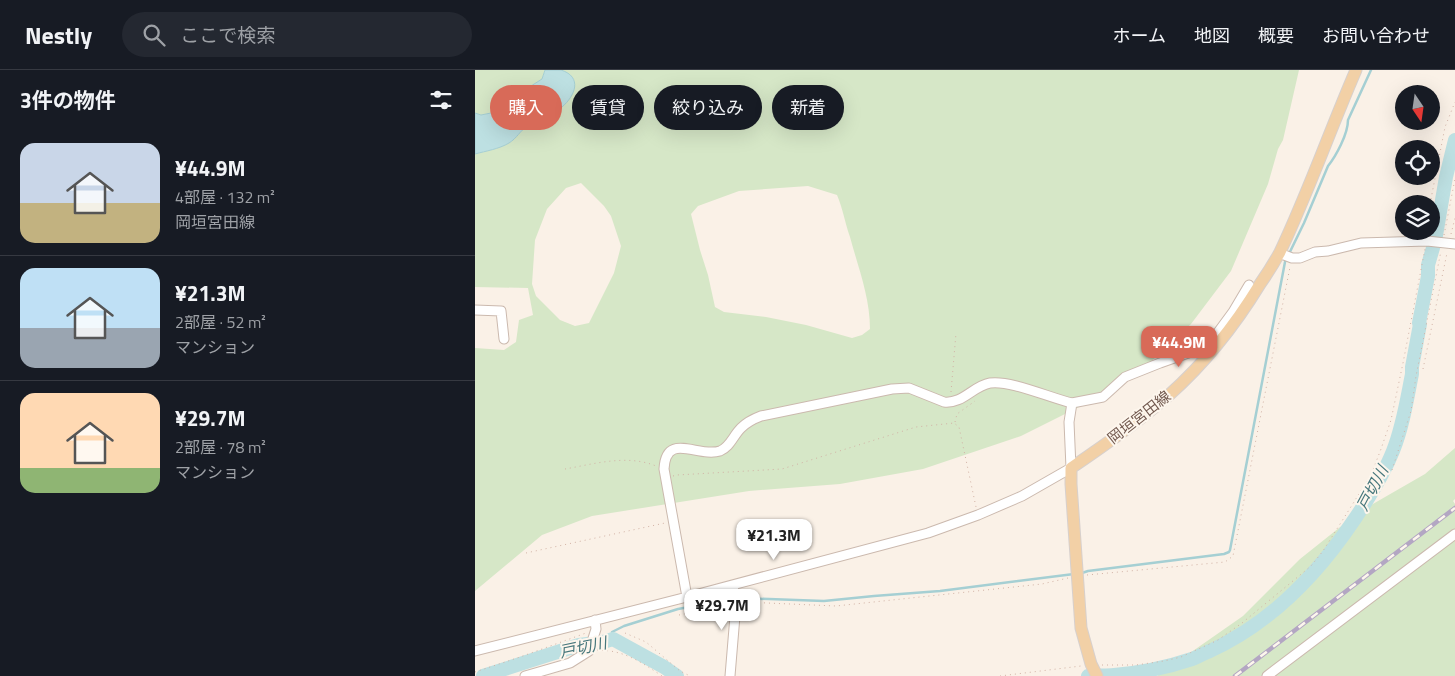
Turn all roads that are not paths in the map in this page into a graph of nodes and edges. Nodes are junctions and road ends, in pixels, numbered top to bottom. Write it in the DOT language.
graph roads {
  1 [pos="1356,70"];
  2 [pos="1449,243"];
  3 [pos="1279,253"];
  4 [pos="1249,285"];
  5 [pos="475,310"];
  6 [pos="504,339"];
  7 [pos="1073,403"];
  8 [pos="1071,468"];
  9 [pos="1455,534"];
  10 [pos="733,584"];
  11 [pos="687,597"];
  12 [pos="595,625"];
  13 [pos="475,651"];
  14 [pos="1094,669"];
  15 [pos="525,676"];
  16 [pos="731,676"];
  17 [pos="1267,676"];
  1 -- 3 [label="main road, 岡垣宮田線"];
  2 -- 3 [label="street"];
  3 -- 8 [label="main road, 岡垣宮田線"];
  4 -- 7 [label="street"];
  5 -- 6 [label="street"];
  7 -- 8 [label="street"];
  7 -- 11 [label="street"];
  8 -- 10 [label="street"];
  8 -- 14 [label="main road"];
  9 -- 17 [label="street"];
  10 -- 11 [label="street"];
  10 -- 16 [label="street"];
  11 -- 12 [label="street"];
  12 -- 13 [label="street"];
  12 -- 15 [label="street"];
}
